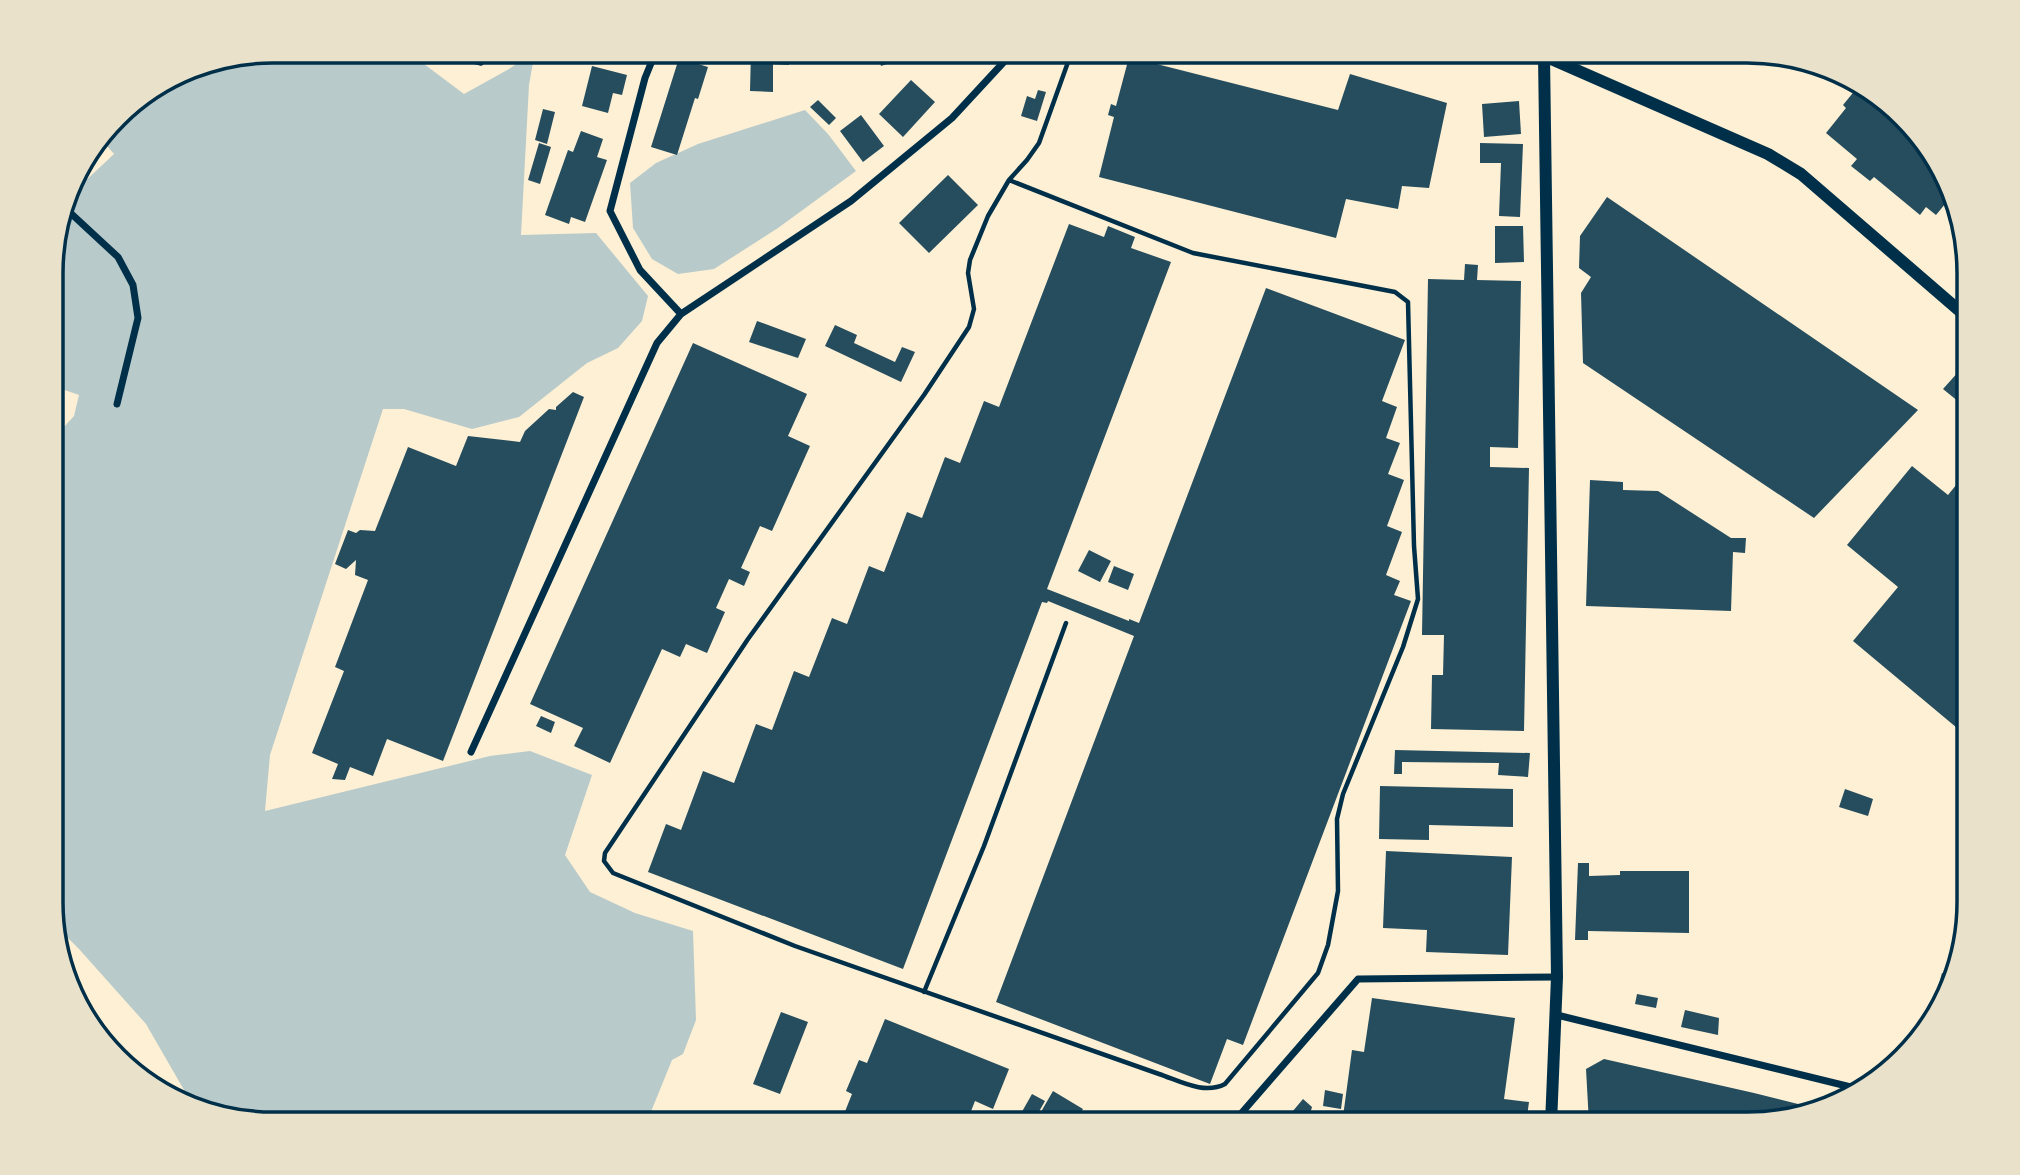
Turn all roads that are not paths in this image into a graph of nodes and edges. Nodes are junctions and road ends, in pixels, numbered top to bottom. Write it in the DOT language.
graph roads {
  1 [pos="651,63"];
  2 [pos="1003,63"];
  3 [pos="1068,63"];
  4 [pos="1539,63"];
  5 [pos="1562,63"];
  6 [pos="1009,180"];
  7 [pos="71,214"];
  8 [pos="1957,308"];
  9 [pos="681,314"];
  10 [pos="117,404"];
  11 [pos="1066,623"];
  12 [pos="471,752"];
  13 [pos="1557,977"];
  14 [pos="924,992"];
  15 [pos="1557,1015"];
  16 [pos="1847,1086"];
  17 [pos="1242,1112"];
  18 [pos="1552,1112"];
  1 -- 9 [label="street"];
  2 -- 9 [label="street"];
  3 -- 6 [label="lane"];
  4 -- 13 [label="main road"];
  5 -- 8 [label="main road"];
  6 -- 14 [label="lane"];
  6 -- 14 [label="lane"];
  7 -- 10 [label="street"];
  9 -- 12 [label="street"];
  11 -- 14 [label="lane"];
  13 -- 15 [label="main road"];
  13 -- 17 [label="street"];
  15 -- 16 [label="street"];
  15 -- 18 [label="main road"];
}
